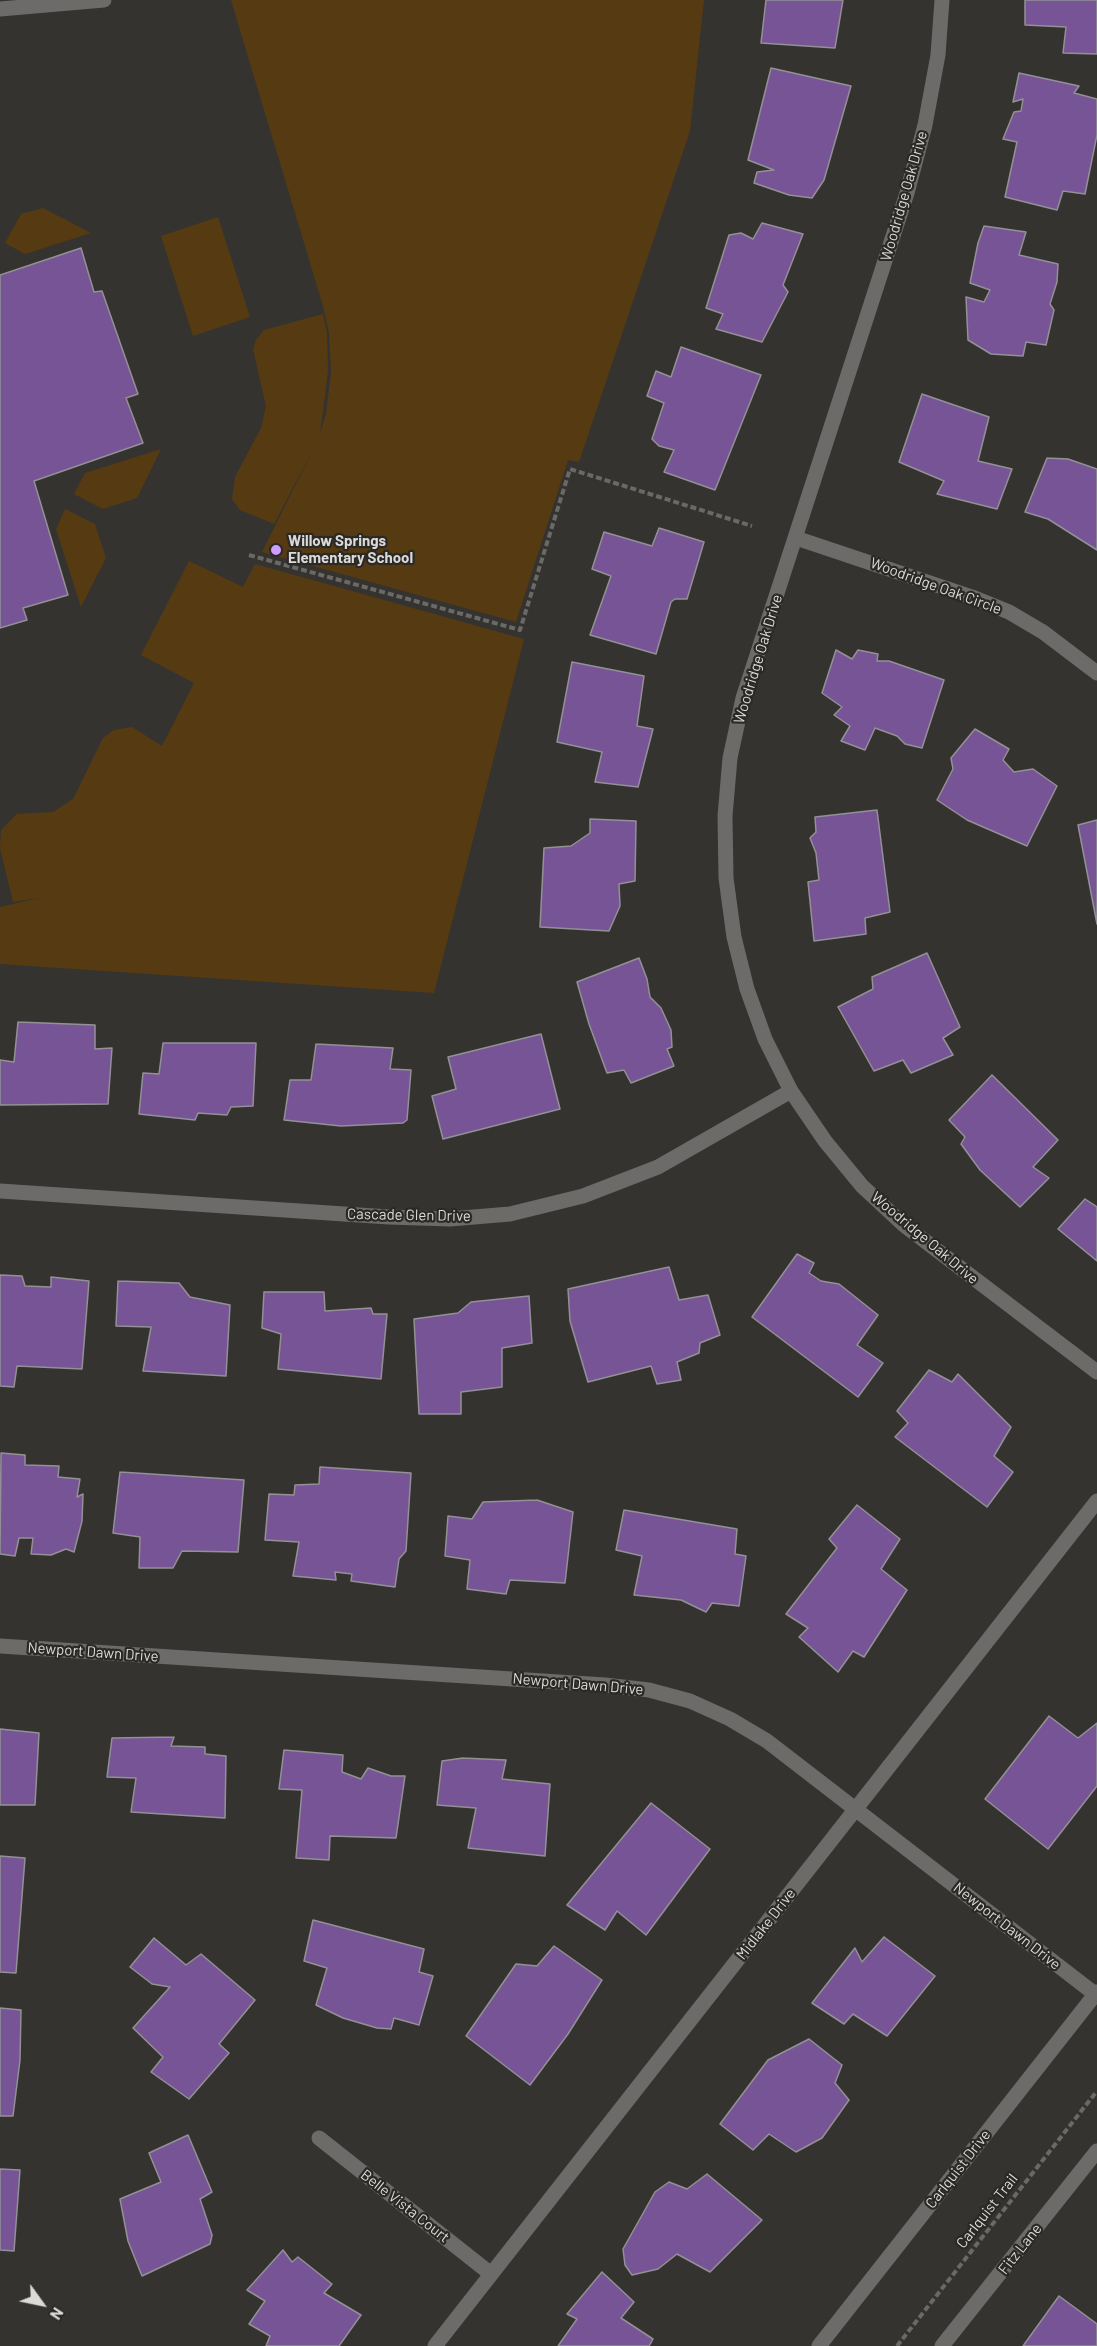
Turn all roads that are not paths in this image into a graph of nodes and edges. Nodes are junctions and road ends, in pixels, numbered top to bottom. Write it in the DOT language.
graph roads {
  1 [pos="104,0"];
  2 [pos="942,0"];
  3 [pos="0,9"];
  4 [pos="796,538"];
  5 [pos="1097,673"];
  6 [pos="791,1092"];
  7 [pos="0,1191"];
  8 [pos="1097,1372"];
  9 [pos="1097,1501"];
  10 [pos="0,1646"];
  11 [pos="856,1809"];
  12 [pos="1096,1993"];
  13 [pos="320,2138"];
  14 [pos="1097,2151"];
  15 [pos="491,2274"];
  16 [pos="435,2346"];
  17 [pos="819,2346"];
  18 [pos="942,2346"];
  1 -- 3 [label="street"];
  2 -- 4 [label="street, Woodridge Oak Drive"];
  4 -- 5 [label="street, Woodridge Oak Circle"];
  4 -- 6 [label="street, Woodridge Oak Drive"];
  6 -- 7 [label="street, Cascade Glen Drive"];
  6 -- 8 [label="street, Woodridge Oak Drive"];
  9 -- 11 [label="street, Midlake Drive"];
  10 -- 11 [label="street, Newport Dawn Drive"];
  11 -- 12 [label="street, Newport Dawn Drive"];
  11 -- 15 [label="street, Midlake Drive"];
  12 -- 17 [label="street, Carlquist Drive"];
  13 -- 15 [label="street, Belle Vista Court"];
  14 -- 18 [label="street, Fitz Lane"];
  15 -- 16 [label="street, Midlake Drive"];
}
